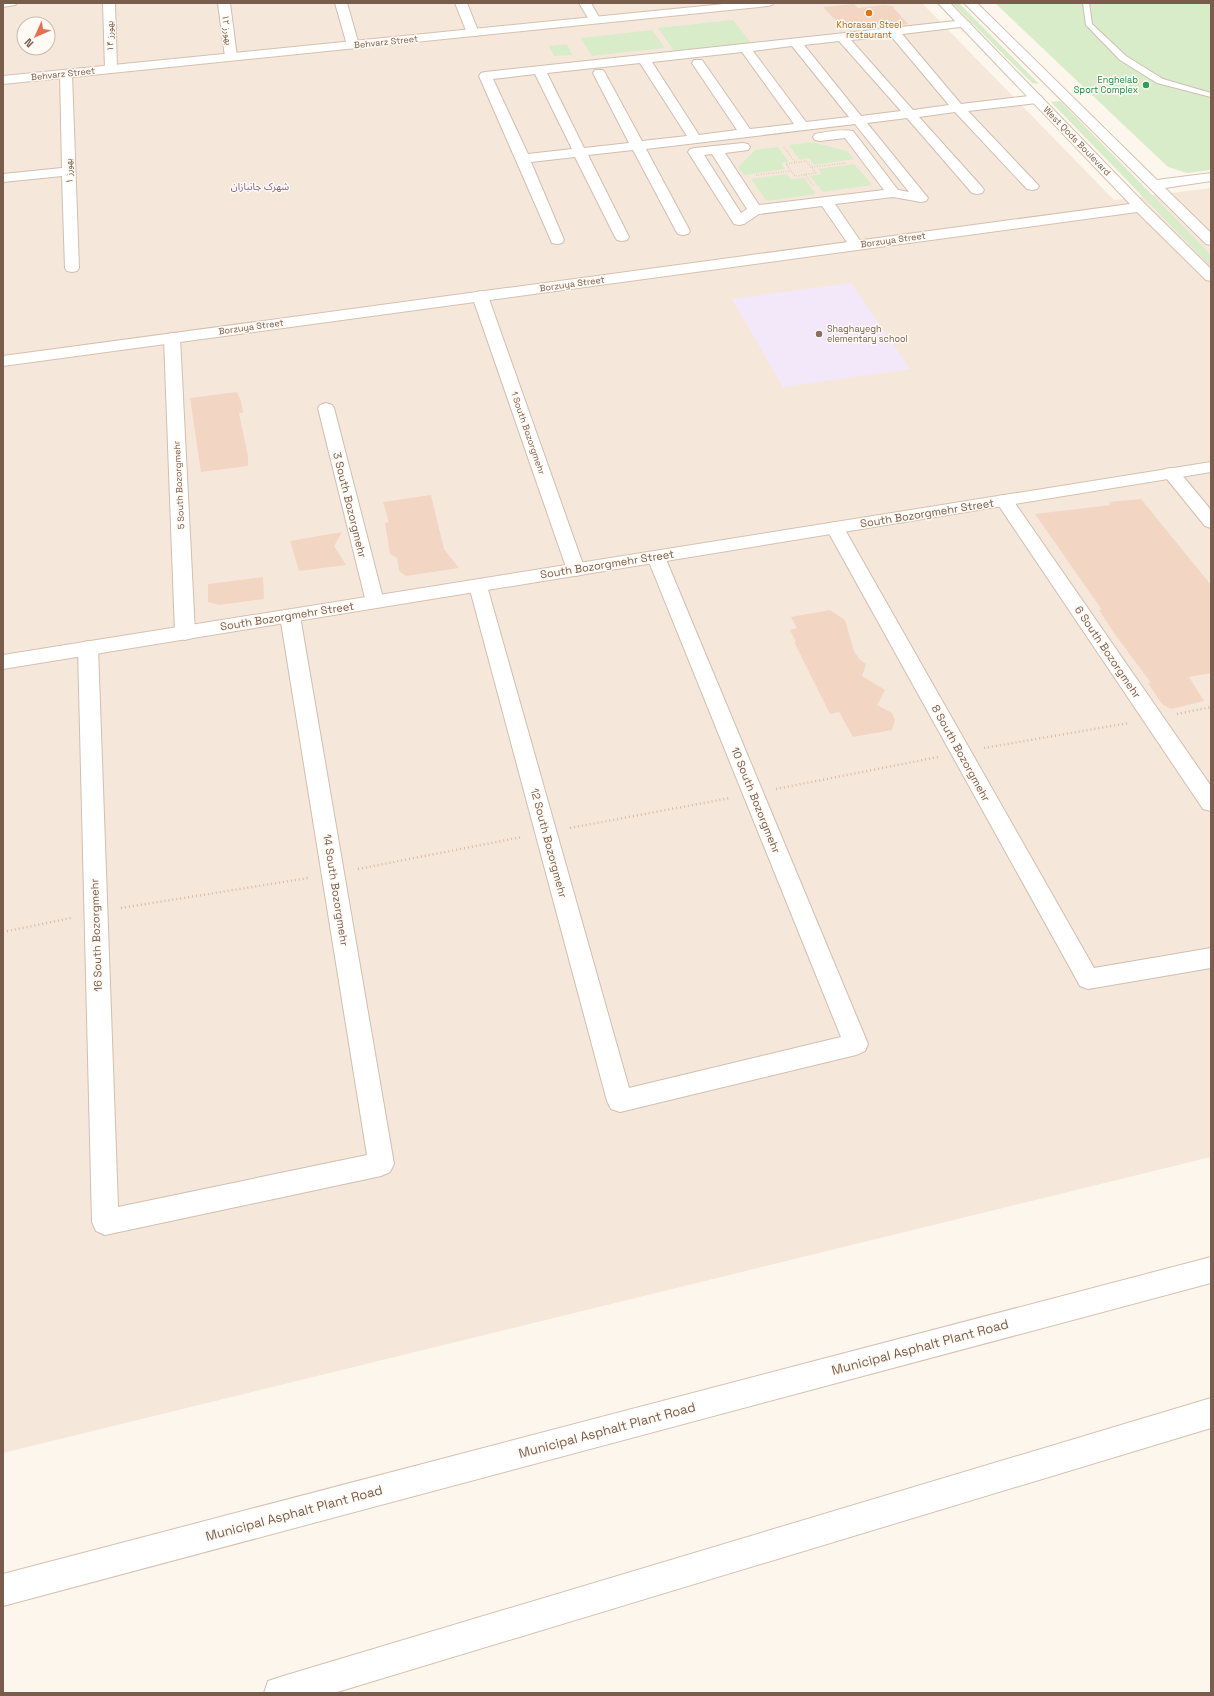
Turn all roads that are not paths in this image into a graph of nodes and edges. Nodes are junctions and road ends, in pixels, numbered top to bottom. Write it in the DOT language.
graph roads {
  1 [pos="10,3"];
  2 [pos="109,3"];
  3 [pos="224,3"];
  4 [pos="341,3"];
  5 [pos="461,3"];
  6 [pos="584,3"];
  7 [pos="768,3"];
  8 [pos="944,3"];
  9 [pos="970,3"];
  10 [pos="1086,3"];
  11 [pos="3,4"];
  12 [pos="704,6"];
  13 [pos="595,20"];
  14 [pos="965,24"];
  15 [pos="894,32"];
  16 [pos="473,33"];
  17 [pos="843,38"];
  18 [pos="796,43"];
  19 [pos="353,45"];
  20 [pos="745,48"];
  21 [pos="231,57"];
  22 [pos="644,59"];
  23 [pos="698,63"];
  24 [pos="111,69"];
  25 [pos="539,70"];
  26 [pos="599,73"];
  27 [pos="66,74"];
  28 [pos="3,80"];
  29 [pos="1058,90"];
  30 [pos="1211,95"];
  31 [pos="1034,96"];
  32 [pos="958,108"];
  33 [pos="910,114"];
  34 [pos="858,120"];
  35 [pos="868,132"];
  36 [pos="746,133"];
  37 [pos="803,133"];
  38 [pos="848,134"];
  39 [pos="695,139"];
  40 [pos="781,142"];
  41 [pos="637,146"];
  42 [pos="716,150"];
  43 [pos="580,152"];
  44 [pos="523,159"];
  45 [pos="69,171"];
  46 [pos="1211,177"];
  47 [pos="3,178"];
  48 [pos="1154,184"];
  49 [pos="1032,186"];
  50 [pos="978,190"];
  51 [pos="893,193"];
  52 [pos="826,201"];
  53 [pos="1140,207"];
  54 [pos="755,210"];
  55 [pos="683,230"];
  56 [pos="622,237"];
  57 [pos="557,240"];
  58 [pos="1211,241"];
  59 [pos="856,245"];
  60 [pos="72,268"];
  61 [pos="1211,277"];
  62 [pos="480,296"];
  63 [pos="172,338"];
  64 [pos="3,360"];
  65 [pos="326,408"];
  66 [pos="1211,467"];
  67 [pos="1171,473"];
  68 [pos="1004,500"];
  69 [pos="1211,522"];
  70 [pos="835,528"];
  71 [pos="656,557"];
  72 [pos="576,570"];
  73 [pos="478,586"];
  74 [pos="375,602"];
  75 [pos="290,616"];
  76 [pos="185,633"];
  77 [pos="88,648"];
  78 [pos="3,662"];
  79 [pos="1211,804"];
  80 [pos="1211,958"];
  81 [pos="620,1101"];
  82 [pos="105,1222"];
  83 [pos="1211,1270"];
  84 [pos="1211,1413"];
  85 [pos="3,1590"];
  86 [pos="280,1693"];
  1 -- 11 [label="street"];
  2 -- 24 [label="street, بهورز ۱۴"];
  3 -- 21 [label="street, بهورز ۱۲"];
  4 -- 19 [label="street"];
  5 -- 16 [label="street"];
  6 -- 13 [label="street"];
  7 -- 12 [label="street, Behvarz Street"];
  8 -- 14 [label="street, West Qods Boulevard"];
  9 -- 29 [label="street"];
  10 -- 30 [label="lane"];
  12 -- 13 [label="street, Behvarz Street"];
  13 -- 16 [label="street, Behvarz Street"];
  14 -- 15 [label="street"];
  14 -- 31 [label="street, West Qods Boulevard"];
  15 -- 17 [label="street"];
  15 -- 32 [label="street"];
  16 -- 19 [label="street, Behvarz Street"];
  17 -- 18 [label="street"];
  17 -- 33 [label="street"];
  18 -- 20 [label="street"];
  18 -- 34 [label="street"];
  19 -- 21 [label="street, Behvarz Street"];
  20 -- 22 [label="street"];
  20 -- 37 [label="street"];
  21 -- 24 [label="street, Behvarz Street"];
  22 -- 25 [label="street"];
  22 -- 39 [label="street"];
  23 -- 36 [label="street"];
  24 -- 27 [label="street, Behvarz Street"];
  25 -- 43 [label="street"];
  25 -- 44 [label="street"];
  26 -- 41 [label="street"];
  27 -- 28 [label="street, Behvarz Street"];
  27 -- 45 [label="street, بهورز ۱"];
  29 -- 31 [label="street"];
  29 -- 48 [label="street"];
  31 -- 32 [label="street"];
  31 -- 53 [label="street, West Qods Boulevard"];
  32 -- 33 [label="street"];
  32 -- 49 [label="street"];
  33 -- 34 [label="street"];
  33 -- 50 [label="street"];
  34 -- 35 [label="street"];
  34 -- 37 [label="street"];
  35 -- 38 [label="street"];
  35 -- 51 [label="street"];
  36 -- 37 [label="street"];
  36 -- 39 [label="street"];
  37 -- 38 [label="street"];
  38 -- 51 [label="street"];
  39 -- 41 [label="street"];
  40 -- 42 [label="street"];
  41 -- 43 [label="street"];
  41 -- 55 [label="street"];
  42 -- 54 [label="street"];
  42 -- 54 [label="street"];
  43 -- 44 [label="street"];
  43 -- 56 [label="street"];
  44 -- 57 [label="street"];
  45 -- 47 [label="street"];
  45 -- 60 [label="street, بهورز ۱"];
  46 -- 48 [label="street"];
  48 -- 58 [label="street"];
  51 -- 52 [label="street"];
  52 -- 54 [label="street"];
  52 -- 59 [label="street"];
  53 -- 59 [label="street, Borzuya Street"];
  53 -- 61 [label="street, West Qods Boulevard"];
  59 -- 62 [label="street, Borzuya Street"];
  62 -- 63 [label="street, Borzuya Street"];
  62 -- 72 [label="street, 1 South Bozorgmehr"];
  63 -- 64 [label="street, Borzuya Street"];
  63 -- 76 [label="street, 5 South Bozorgmehr"];
  65 -- 74 [label="street, 3 South Bozorgmehr"];
  66 -- 67 [label="street, South Bozorgmehr Street"];
  67 -- 68 [label="street, South Bozorgmehr Street"];
  67 -- 69 [label="street"];
  68 -- 70 [label="street, South Bozorgmehr Street"];
  68 -- 79 [label="street, 6 South Bozorgmehr"];
  70 -- 71 [label="street, South Bozorgmehr Street"];
  70 -- 80 [label="street, 8 South Bozorgmehr"];
  71 -- 72 [label="street, South Bozorgmehr Street"];
  71 -- 81 [label="street, 10 South Bozorgmehr"];
  72 -- 73 [label="street, South Bozorgmehr Street"];
  73 -- 74 [label="street, South Bozorgmehr Street"];
  73 -- 81 [label="street, 12 South Bozorgmehr"];
  74 -- 75 [label="street, South Bozorgmehr Street"];
  75 -- 76 [label="street, South Bozorgmehr Street"];
  75 -- 82 [label="street, 14 South Bozorgmehr"];
  76 -- 77 [label="street, South Bozorgmehr Street"];
  77 -- 78 [label="street, South Bozorgmehr Street"];
  77 -- 82 [label="street, 16 South Bozorgmehr"];
  83 -- 85 [label="street, Municipal Asphalt Plant Road"];
  84 -- 86 [label="street"];
}
